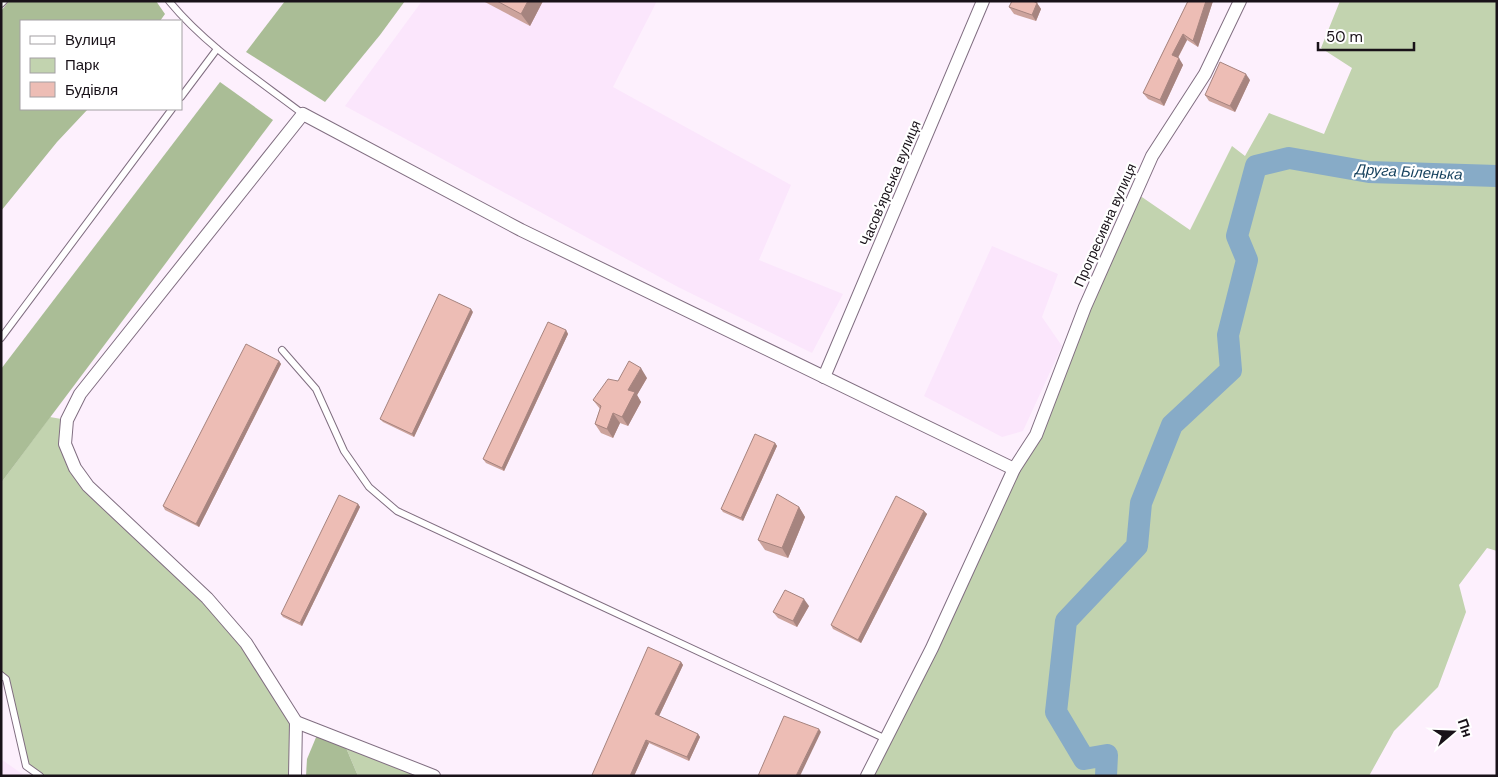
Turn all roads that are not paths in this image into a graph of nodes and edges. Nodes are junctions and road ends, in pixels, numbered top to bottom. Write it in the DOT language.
graph roads {
  1 [pos="4,1"];
  2 [pos="169,1"];
  3 [pos="983,1"];
  4 [pos="1240,1"];
  5 [pos="1,4"];
  6 [pos="217,49"];
  7 [pos="182,96"];
  8 [pos="171,110"];
  9 [pos="303,114"];
  10 [pos="1,338"];
  11 [pos="282,350"];
  12 [pos="824,377"];
  13 [pos="1014,469"];
  14 [pos="1,675"];
  15 [pos="296,722"];
  16 [pos="886,739"];
  17 [pos="40,776"];
  18 [pos="294,776"];
  19 [pos="434,776"];
  20 [pos="867,776"];
  1 -- 5 [label="lane"];
  2 -- 6 [label="lane"];
  3 -- 12 [label="street, Часов'ярська вулиця"];
  4 -- 13 [label="street, Прогресивна вулиця"];
  6 -- 7 [label="lane"];
  6 -- 9 [label="lane"];
  8 -- 10 [label="lane"];
  9 -- 12 [label="street"];
  9 -- 15 [label="street"];
  11 -- 16 [label="lane"];
  12 -- 13 [label="street"];
  13 -- 16 [label="street, Прогресивна вулиця"];
  14 -- 17 [label="lane"];
  15 -- 18 [label="street"];
  15 -- 19 [label="street"];
  16 -- 20 [label="street, Прогресивна вулиця"];
}
